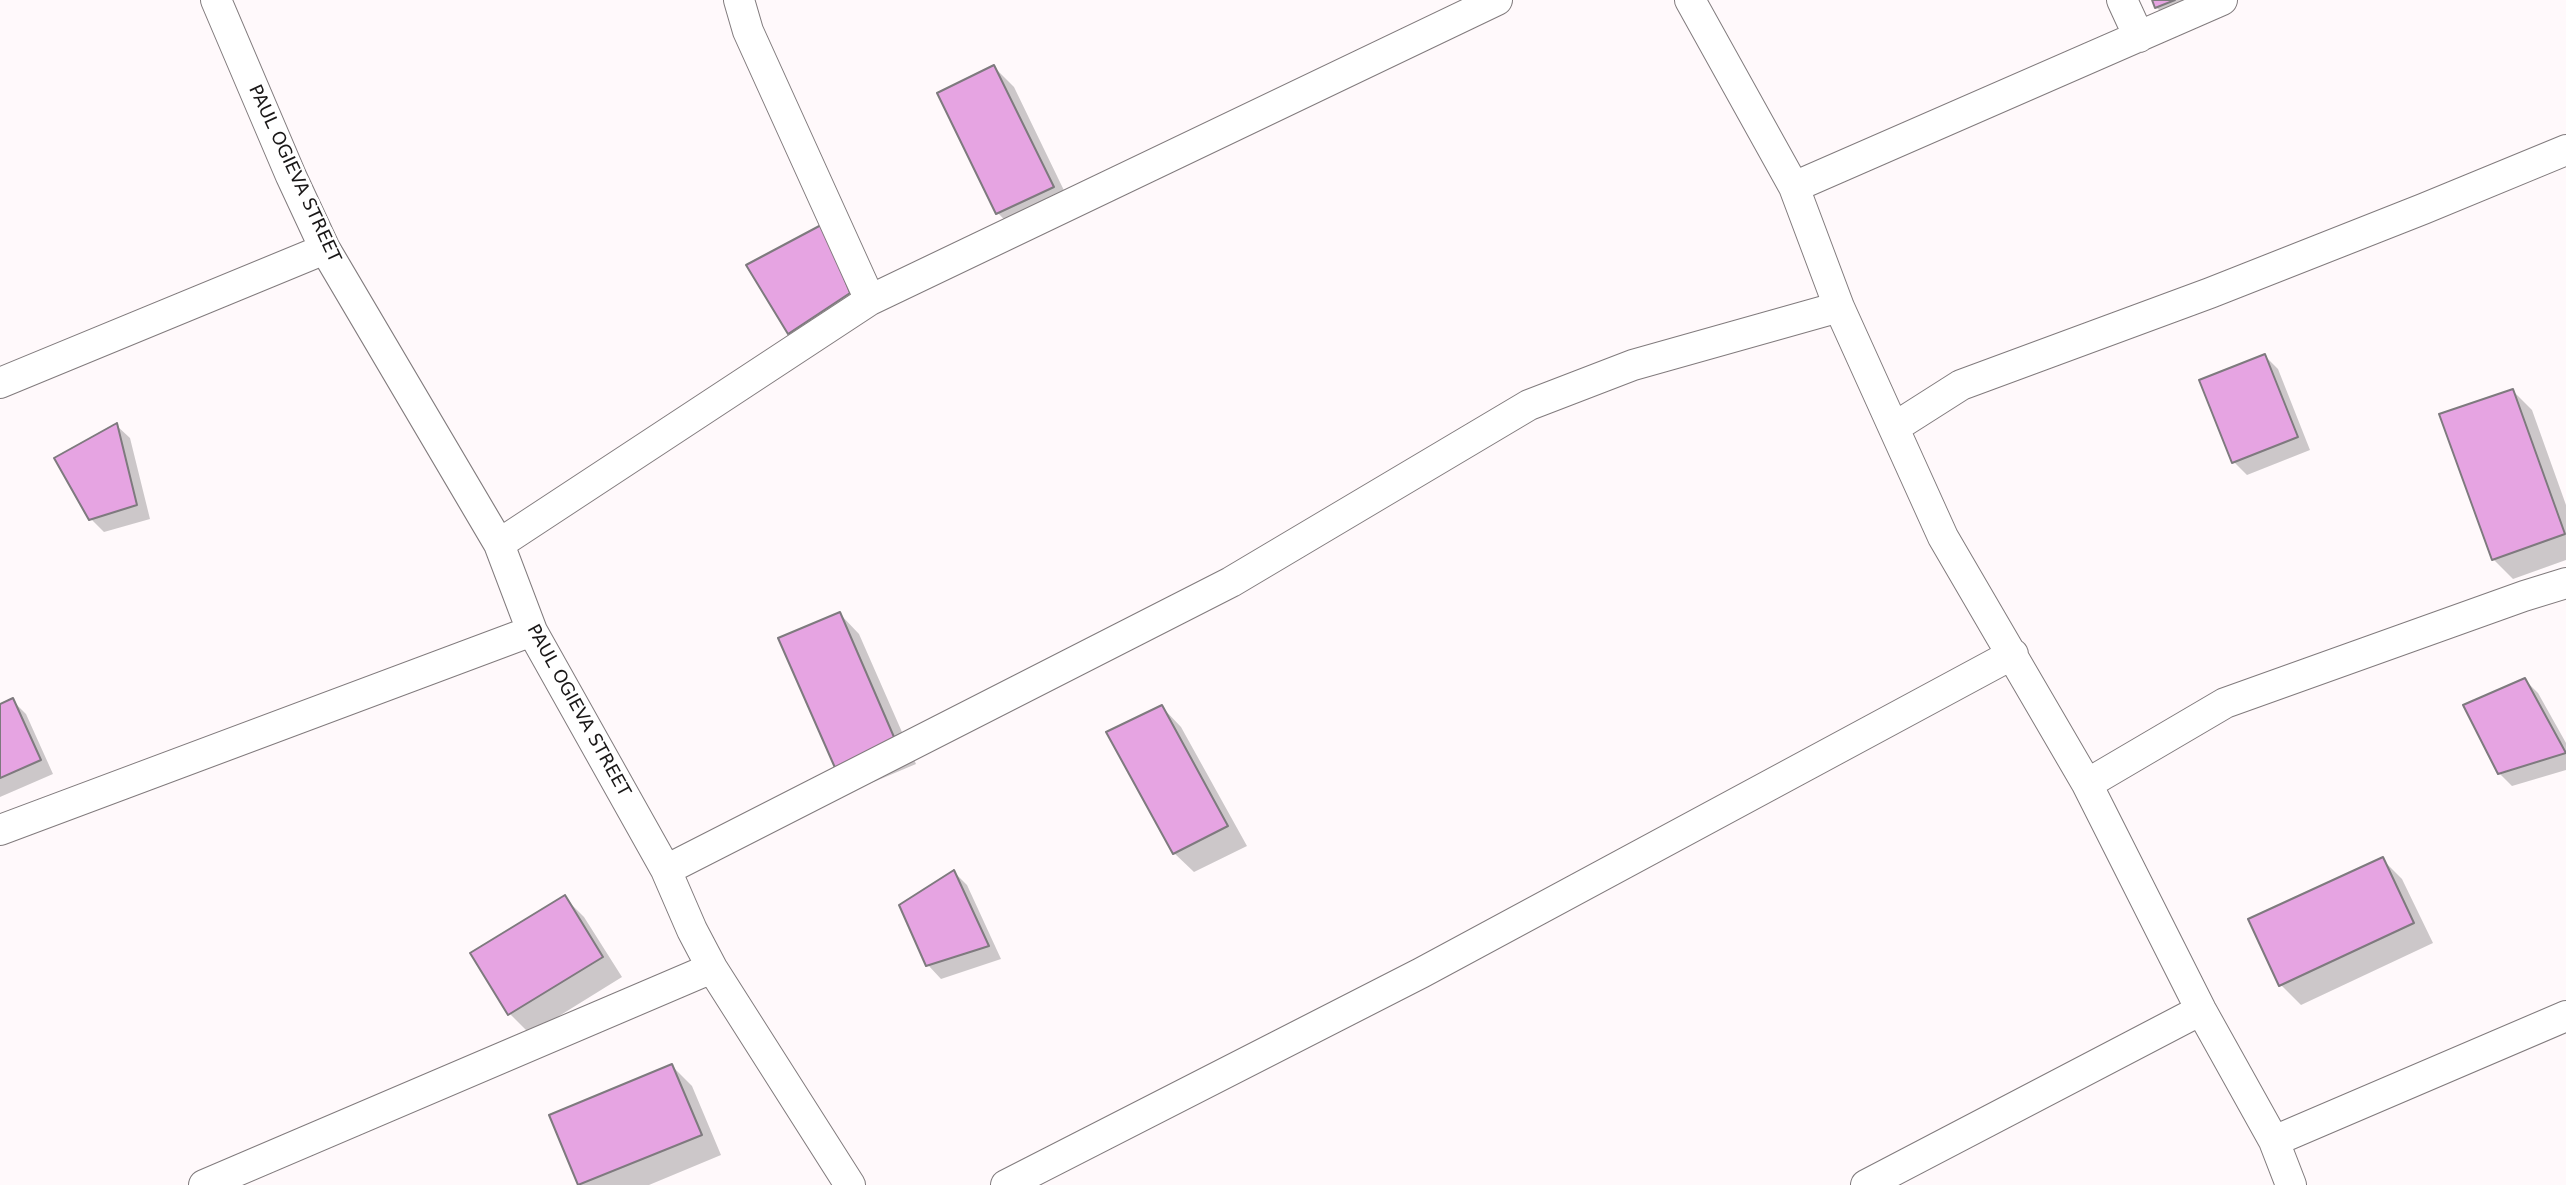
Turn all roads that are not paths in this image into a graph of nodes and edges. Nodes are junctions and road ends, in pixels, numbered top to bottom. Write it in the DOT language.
graph roads {
  1 [pos="216,0"];
  2 [pos="739,0"];
  3 [pos="1497,0"];
  4 [pos="1690,0"];
  5 [pos="2122,0"];
  6 [pos="2222,0"];
  7 [pos="2139,37"];
  8 [pos="2566,150"];
  9 [pos="1794,187"];
  10 [pos="325,249"];
  11 [pos="870,300"];
  12 [pos="1839,307"];
  13 [pos="0,383"];
  14 [pos="1895,427"];
  15 [pos="499,544"];
  16 [pos="2566,583"];
  17 [pos="532,631"];
  18 [pos="2013,654"];
  19 [pos="2087,784"];
  20 [pos="0,830"];
  21 [pos="666,870"];
  22 [pos="712,968"];
  23 [pos="2201,1010"];
  24 [pos="2566,1016"];
  25 [pos="2274,1141"];
  26 [pos="204,1185"];
  27 [pos="850,1185"];
  28 [pos="1006,1185"];
  29 [pos="1866,1185"];
  30 [pos="2291,1185"];
  1 -- 10 [label="street, PAUL OGIEVA STREET"];
  2 -- 11 [label="street"];
  3 -- 11 [label="street"];
  4 -- 9 [label="street"];
  5 -- 7 [label="street"];
  6 -- 7 [label="street"];
  7 -- 9 [label="street"];
  8 -- 14 [label="street"];
  9 -- 12 [label="street"];
  10 -- 13 [label="street"];
  10 -- 15 [label="street, PAUL OGIEVA STREET"];
  11 -- 15 [label="street"];
  12 -- 14 [label="street"];
  12 -- 21 [label="street"];
  14 -- 18 [label="street"];
  15 -- 17 [label="street, PAUL OGIEVA STREET"];
  16 -- 19 [label="street"];
  17 -- 20 [label="street"];
  17 -- 21 [label="street, PAUL OGIEVA STREET"];
  18 -- 19 [label="street"];
  18 -- 28 [label="street"];
  19 -- 23 [label="street"];
  21 -- 22 [label="street, PAUL OGIEVA STREET"];
  22 -- 26 [label="street"];
  22 -- 27 [label="street, PAUL OGIEVA STREET"];
  23 -- 25 [label="street"];
  23 -- 29 [label="street"];
  24 -- 25 [label="street"];
  25 -- 30 [label="street"];
}
